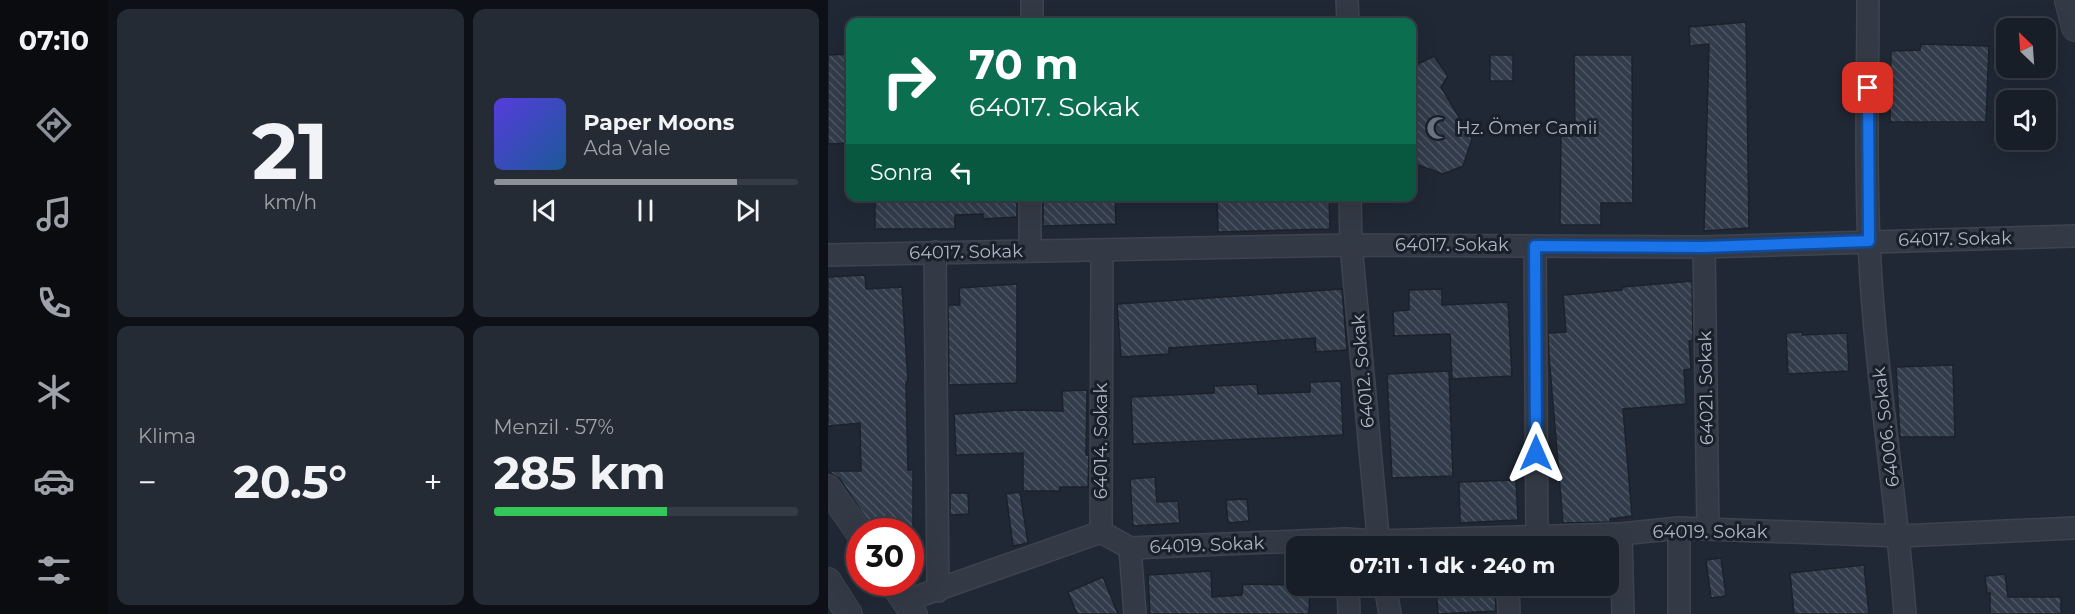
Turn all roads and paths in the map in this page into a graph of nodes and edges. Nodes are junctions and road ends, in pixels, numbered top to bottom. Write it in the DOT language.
graph roads {
  1 [pos="1032,0"];
  2 [pos="1347,0"];
  3 [pos="1868,0"];
  4 [pos="2068,1"];
  5 [pos="1032,18"];
  6 [pos="1348,18"];
  7 [pos="2075,28"];
  8 [pos="1030,201"];
  9 [pos="1350,201"];
  10 [pos="2075,236"];
  11 [pos="1869,241"];
  12 [pos="1351,244"];
  13 [pos="1535,246"];
  14 [pos="1704,247"];
  15 [pos="1030,250"];
  16 [pos="1102,250"];
  17 [pos="935,252"];
  18 [pos="828,255"];
  19 [pos="828,488"];
  20 [pos="849,518"];
  21 [pos="1679,528"];
  22 [pos="2075,528"];
  23 [pos="1708,529"];
  24 [pos="1101,532"];
  25 [pos="1621,534"];
  26 [pos="1377,536"];
  27 [pos="1537,536"];
  28 [pos="1900,536"];
  29 [pos="1286,544"];
  30 [pos="1130,548"];
  31 [pos="828,580"];
  32 [pos="938,591"];
  33 [pos="1348,596"];
  34 [pos="1387,596"];
  35 [pos="1508,596"];
  36 [pos="904,599"];
  37 [pos="849,614"];
  38 [pos="1135,614"];
  39 [pos="1349,614"];
  40 [pos="1390,614"];
  41 [pos="1509,614"];
  42 [pos="1623,614"];
  43 [pos="1679,614"];
  44 [pos="1905,614"];
  1 -- 5 [label="street"];
  2 -- 6 [label="street"];
  3 -- 11 [label="street, 64006. Sokak"];
  4 -- 7 [label="street"];
  8 -- 15 [label="street"];
  9 -- 12 [label="street, 64012. Sokak"];
  10 -- 11 [label="street, 64017. Sokak"];
  11 -- 14 [label="street, 64017. Sokak"];
  11 -- 28 [label="street, 64006. Sokak"];
  12 -- 13 [label="street, 64017. Sokak"];
  12 -- 16 [label="street, 64017. Sokak"];
  12 -- 26 [label="street, 64012. Sokak"];
  13 -- 14 [label="street, 64017. Sokak"];
  13 -- 27 [label="street"];
  14 -- 23 [label="street, 64021. Sokak"];
  15 -- 16 [label="street, 64017. Sokak"];
  15 -- 17 [label="street, 64017. Sokak"];
  16 -- 24 [label="street, 64014. Sokak"];
  17 -- 18 [label="street, 64017. Sokak"];
  17 -- 32 [label="street"];
  19 -- 20 [label="street"];
  21 -- 23 [label="street, 64019. Sokak"];
  21 -- 25 [label="street, 64019. Sokak"];
  21 -- 43 [label="street"];
  22 -- 28 [label="street, 64019. Sokak"];
  23 -- 28 [label="street, 64019. Sokak"];
  24 -- 30 [label="street"];
  24 -- 32 [label="street"];
  25 -- 27 [label="street, 64019. Sokak"];
  25 -- 42 [label="street"];
  28 -- 44 [label="street, 64006. Sokak"];
  29 -- 30 [label="street, 64019. Sokak"];
  30 -- 38 [label="street"];
  31 -- 37 [label="street"];
  32 -- 36 [label="street"];
  33 -- 39 [label="street"];
  34 -- 40 [label="street"];
  35 -- 41 [label="street"];
}
